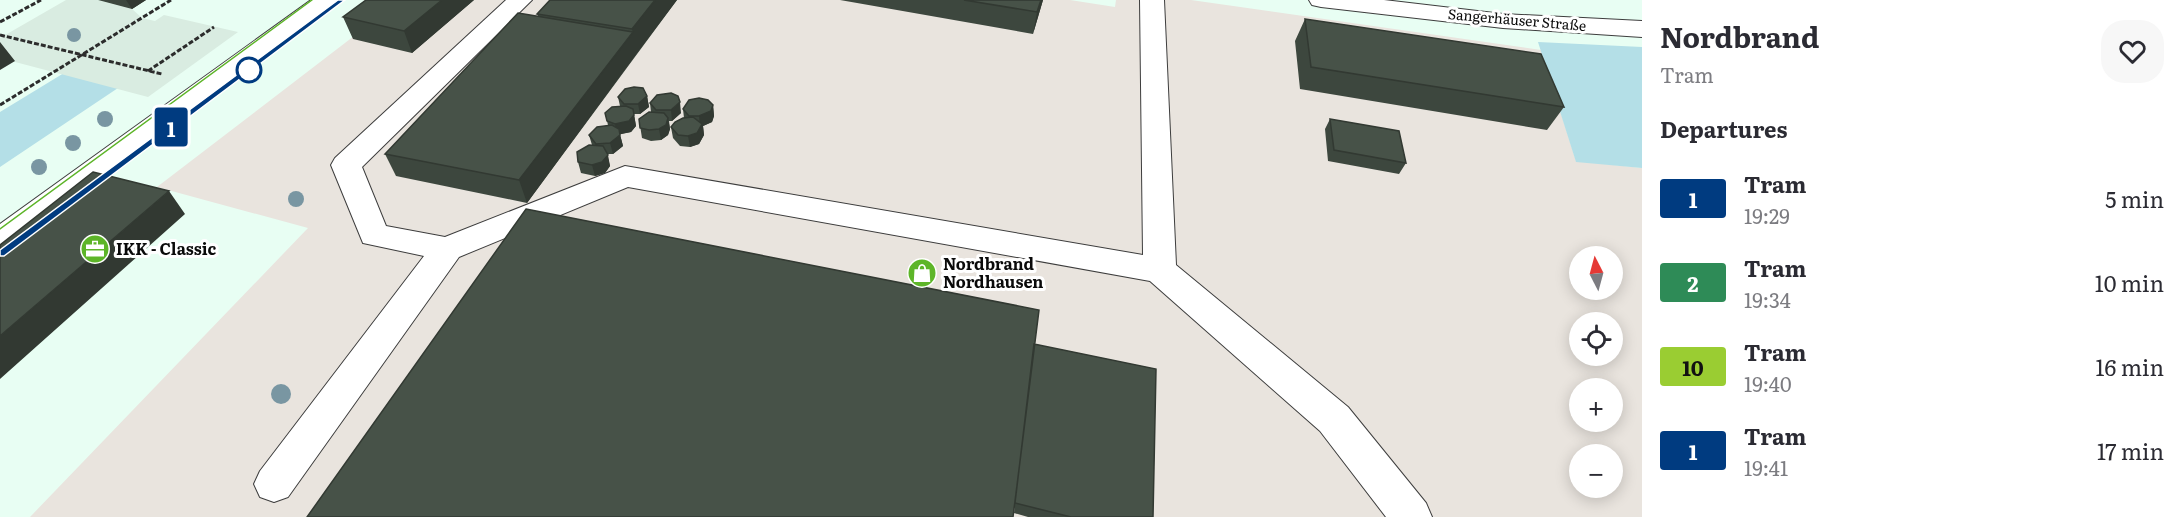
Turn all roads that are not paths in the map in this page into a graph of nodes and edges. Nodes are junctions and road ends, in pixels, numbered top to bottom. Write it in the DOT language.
graph roads {
  1 [pos="327,0"];
  2 [pos="520,0"];
  3 [pos="1152,0"];
  4 [pos="1321,0"];
  5 [pos="1499,10"];
  6 [pos="1642,29"];
  7 [pos="0,240"];
  8 [pos="447,249"];
  9 [pos="1160,270"];
  10 [pos="274,484"];
  11 [pos="1411,517"];
  1 -- 7 [label="street"];
  2 -- 8 [label="street"];
  3 -- 9 [label="street"];
  4 -- 5 [label="street, Sangerhäuser Straße"];
  5 -- 6 [label="street, Sangerhäuser Straße"];
  8 -- 9 [label="street"];
  8 -- 10 [label="street"];
  9 -- 11 [label="street"];
}
